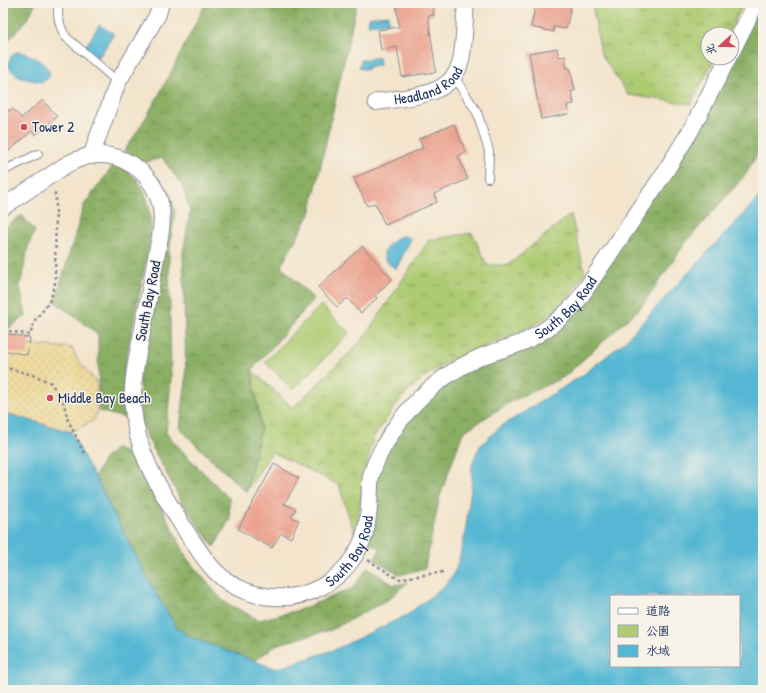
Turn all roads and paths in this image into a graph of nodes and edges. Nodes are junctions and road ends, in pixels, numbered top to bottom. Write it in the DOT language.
graph roads {
  1 [pos="59,3"];
  2 [pos="161,3"];
  3 [pos="466,3"];
  4 [pos="756,3"];
  5 [pos="740,35"];
  6 [pos="724,66"];
  7 [pos="454,77"];
  8 [pos="118,82"];
  9 [pos="376,102"];
  10 [pos="38,154"];
  11 [pos="91,156"];
  12 [pos="3,171"];
  13 [pos="46,178"];
  14 [pos="488,178"];
  15 [pos="3,207"];
  16 [pos="3,330"];
  17 [pos="3,367"];
  18 [pos="85,455"];
  19 [pos="356,553"];
  20 [pos="443,572"];
  1 -- 8 [label="lane"];
  2 -- 8 [label="street"];
  3 -- 7 [label="street, Headland Road"];
  4 -- 5 [label="street"];
  6 -- 19 [label="street, South Bay Road"];
  7 -- 9 [label="street, Headland Road"];
  7 -- 14 [label="lane"];
  8 -- 11 [label="street"];
  10 -- 12 [label="lane"];
  11 -- 13 [label="street, South Bay Road"];
  11 -- 19 [label="street, South Bay Road"];
  13 -- 15 [label="street, South Bay Road"];
  13 -- 16 [label="path"];
  17 -- 18 [label="path"];
  19 -- 20 [label="path"];
}
